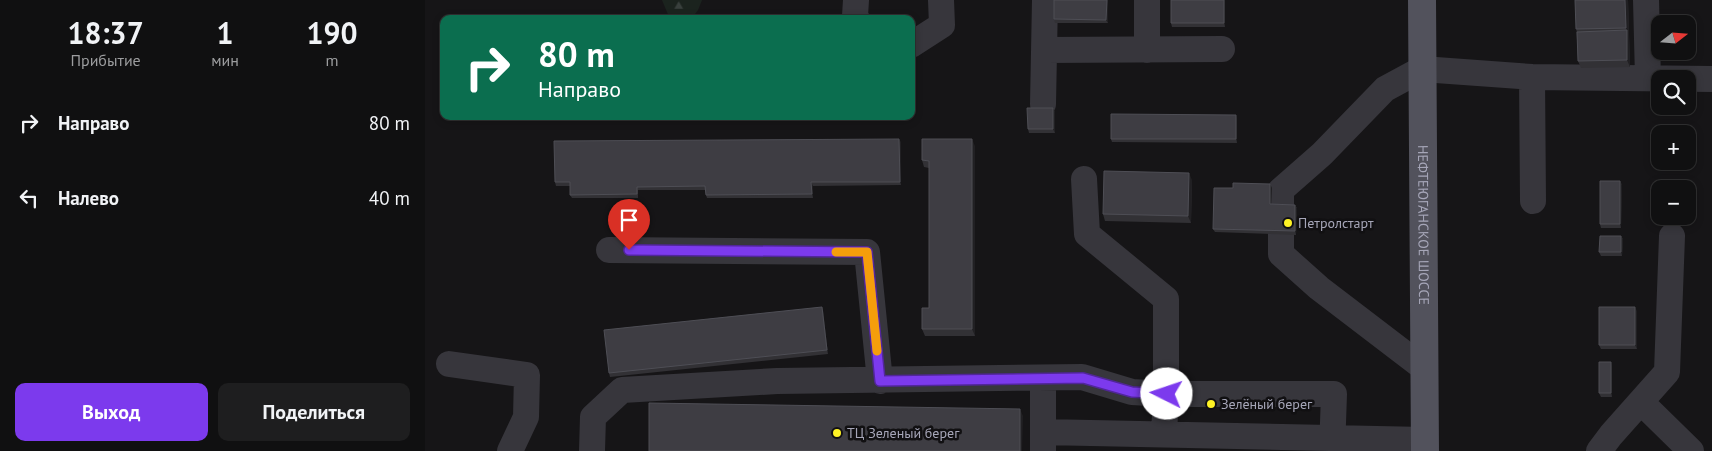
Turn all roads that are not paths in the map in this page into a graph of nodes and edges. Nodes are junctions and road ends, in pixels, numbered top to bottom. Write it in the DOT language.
graph roads {
  1 [pos="856,0"];
  2 [pos="941,0"];
  3 [pos="1045,0"];
  4 [pos="1147,0"];
  5 [pos="1422,0"];
  6 [pos="1646,0"];
  7 [pos="855,15"];
  8 [pos="915,42"];
  9 [pos="1222,49"];
  10 [pos="1045,50"];
  11 [pos="1147,50"];
  12 [pos="1422,69"];
  13 [pos="1533,77"];
  14 [pos="1647,78"];
  15 [pos="1712,79"];
  16 [pos="1043,104"];
  17 [pos="1084,179"];
  18 [pos="1533,201"];
  19 [pos="1672,236"];
  20 [pos="609,250"];
  21 [pos="449,364"];
  22 [pos="1425,369"];
  23 [pos="1043,378"];
  24 [pos="880,381"];
  25 [pos="1167,394"];
  26 [pos="1641,402"];
  27 [pos="1164,434"];
  28 [pos="1043,441"];
  29 [pos="1074,442"];
  30 [pos="1276,444"];
  31 [pos="1332,445"];
  32 [pos="1425,446"];
  33 [pos="1607,446"];
  34 [pos="510,451"];
  35 [pos="592,451"];
  36 [pos="1691,451"];
  1 -- 7 [label="lane"];
  2 -- 8 [label="lane"];
  3 -- 10 [label="lane"];
  4 -- 11 [label="lane"];
  5 -- 12 [label="main road, НЕФТЕЮГАНСКОЕ ШОССЕ"];
  6 -- 14 [label="lane"];
  9 -- 11 [label="lane"];
  10 -- 11 [label="lane"];
  10 -- 16 [label="lane"];
  12 -- 13 [label="lane"];
  12 -- 22 [label="main road, НЕФТЕЮГАНСКОЕ ШОССЕ"];
  12 -- 22 [label="lane"];
  13 -- 14 [label="lane"];
  13 -- 18 [label="lane"];
  14 -- 15 [label="lane"];
  17 -- 25 [label="lane"];
  19 -- 26 [label="lane"];
  20 -- 24 [label="lane"];
  21 -- 34 [label="lane"];
  22 -- 32 [label="main road, НЕФТЕЮГАНСКОЕ ШОССЕ"];
  23 -- 24 [label="lane"];
  23 -- 25 [label="lane"];
  23 -- 28 [label="lane"];
  24 -- 35 [label="lane"];
  25 -- 27 [label="lane"];
  25 -- 31 [label="lane"];
  26 -- 33 [label="lane"];
  26 -- 36 [label="lane"];
  27 -- 29 [label="lane"];
  27 -- 30 [label="lane"];
  28 -- 29 [label="lane"];
  30 -- 31 [label="lane"];
  31 -- 32 [label="lane"];
}
